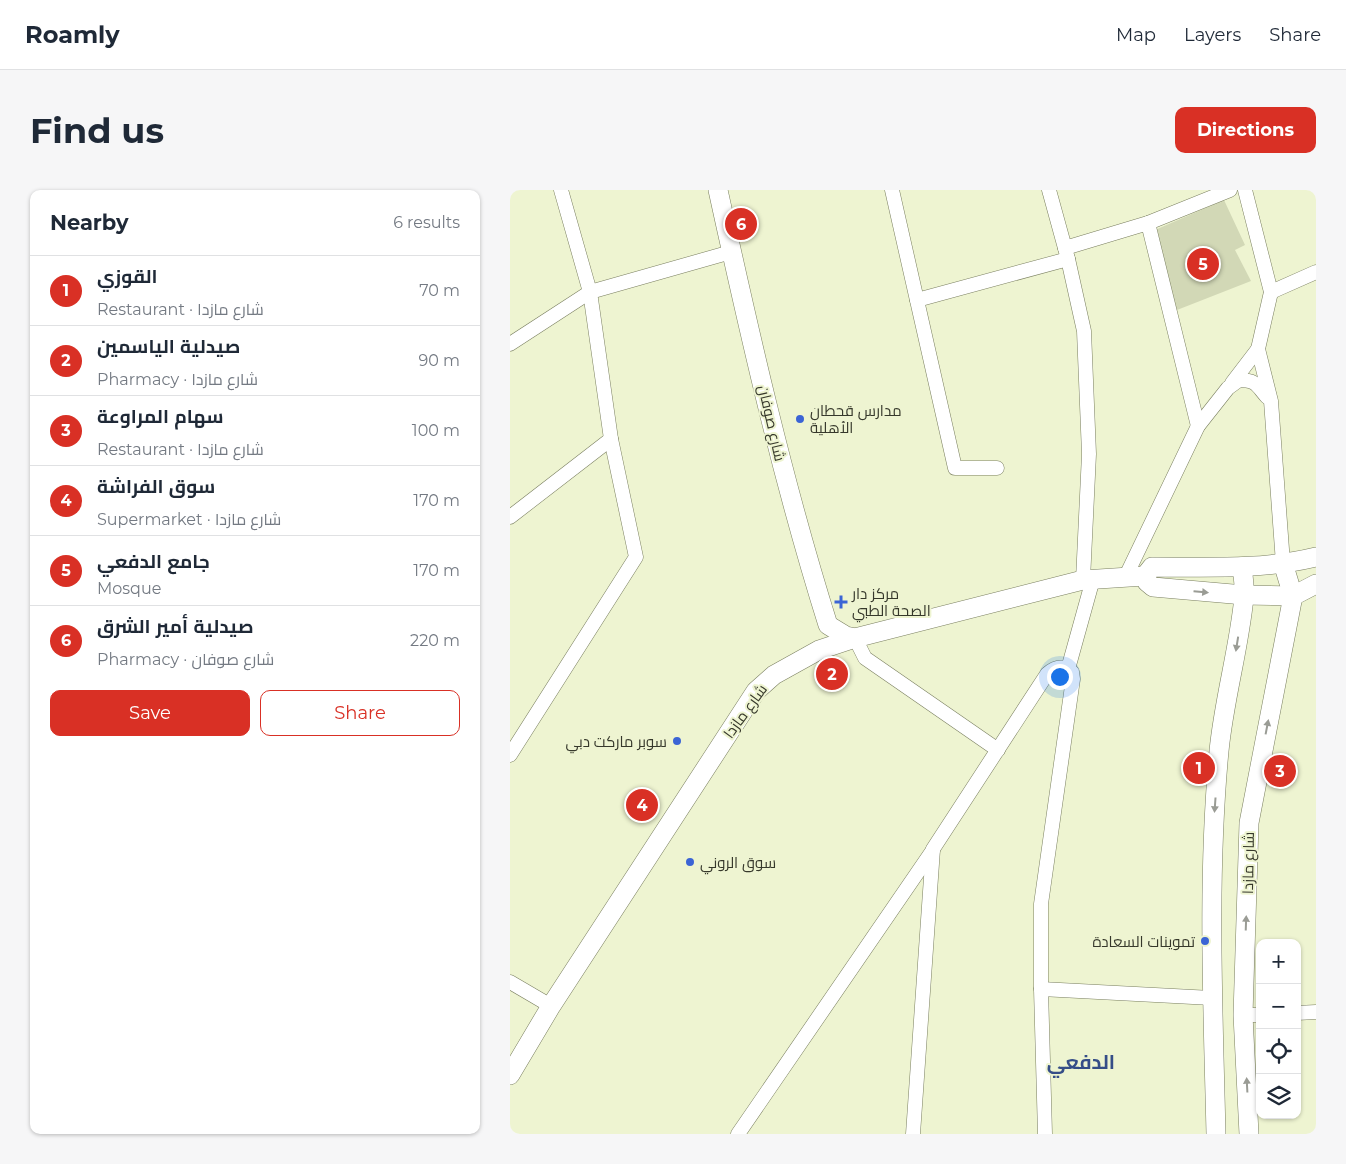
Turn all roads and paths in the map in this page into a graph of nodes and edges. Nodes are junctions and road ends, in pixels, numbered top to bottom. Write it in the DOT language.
graph roads {
  1 [pos="561,190"];
  2 [pos="718,190"];
  3 [pos="892,190"];
  4 [pos="1049,190"];
  5 [pos="1230,190"];
  6 [pos="1245,190"];
  7 [pos="1148,223"];
  8 [pos="731,252"];
  9 [pos="1066,253"];
  10 [pos="1316,272"];
  11 [pos="590,292"];
  12 [pos="1271,292"];
  13 [pos="917,300"];
  14 [pos="510,344"];
  15 [pos="1258,349"];
  16 [pos="1228,388"];
  17 [pos="1271,402"];
  18 [pos="1198,426"];
  19 [pos="611,439"];
  20 [pos="997,468"];
  21 [pos="510,517"];
  22 [pos="1316,557"];
  23 [pos="1283,563"];
  24 [pos="1242,567"];
  25 [pos="1125,578"];
  26 [pos="1088,579"];
  27 [pos="1149,581"];
  28 [pos="1316,584"];
  29 [pos="1244,596"];
  30 [pos="1293,596"];
  31 [pos="828,625"];
  32 [pos="854,638"];
  33 [pos="819,650"];
  34 [pos="1068,669"];
  35 [pos="998,750"];
  36 [pos="510,755"];
  37 [pos="933,849"];
  38 [pos="510,982"];
  39 [pos="1041,989"];
  40 [pos="551,1006"];
  41 [pos="1212,1007"];
  42 [pos="1249,1009"];
  43 [pos="1316,1012"];
  44 [pos="1301,1013"];
  45 [pos="510,1075"];
  46 [pos="741,1132"];
  47 [pos="913,1134"];
  48 [pos="1045,1134"];
  49 [pos="1216,1134"];
  50 [pos="1249,1134"];
  1 -- 11 [label="street"];
  2 -- 8 [label="street, شارع صوفان"];
  3 -- 13 [label="street"];
  4 -- 9 [label="street"];
  5 -- 7 [label="street"];
  6 -- 12 [label="street"];
  7 -- 9 [label="street"];
  7 -- 18 [label="street"];
  8 -- 11 [label="street"];
  8 -- 31 [label="street, شارع صوفان"];
  9 -- 13 [label="street"];
  9 -- 26 [label="street"];
  10 -- 12 [label="street"];
  11 -- 14 [label="street"];
  11 -- 19 [label="street"];
  12 -- 15 [label="street"];
  13 -- 20 [label="street"];
  15 -- 16 [label="street"];
  15 -- 17 [label="street"];
  16 -- 17 [label="street"];
  16 -- 18 [label="street"];
  17 -- 23 [label="street"];
  18 -- 25 [label="street"];
  19 -- 21 [label="street"];
  19 -- 36 [label="street"];
  22 -- 23 [label="street"];
  23 -- 24 [label="street"];
  23 -- 30 [label="street"];
  24 -- 27 [label="street"];
  24 -- 29 [label="street"];
  25 -- 26 [label="street, شارع مازدا"];
  25 -- 27 [label="street, شارع مازدا"];
  26 -- 32 [label="street, شارع مازدا"];
  26 -- 34 [label="street"];
  27 -- 29 [label="street, شارع مازدا, one-way"];
  28 -- 30 [label="street, شارع مازدا"];
  29 -- 30 [label="street, شارع مازدا"];
  29 -- 41 [label="street, one-way"];
  42 -- 30 [label="street, شارع مازدا, one-way"];
  31 -- 32 [label="street"];
  31 -- 33 [label="street"];
  32 -- 33 [label="street, شارع مازدا"];
  32 -- 35 [label="street"];
  33 -- 40 [label="street, شارع مازدا"];
  34 -- 35 [label="street"];
  34 -- 39 [label="street"];
  35 -- 37 [label="street"];
  37 -- 46 [label="street"];
  37 -- 47 [label="street"];
  38 -- 40 [label="street"];
  39 -- 41 [label="street"];
  39 -- 48 [label="street"];
  40 -- 45 [label="street, شارع مازدا"];
  41 -- 42 [label="street"];
  41 -- 49 [label="street"];
  50 -- 42 [label="street, شارع مازدا, one-way"];
  43 -- 44 [label="street"];
}
